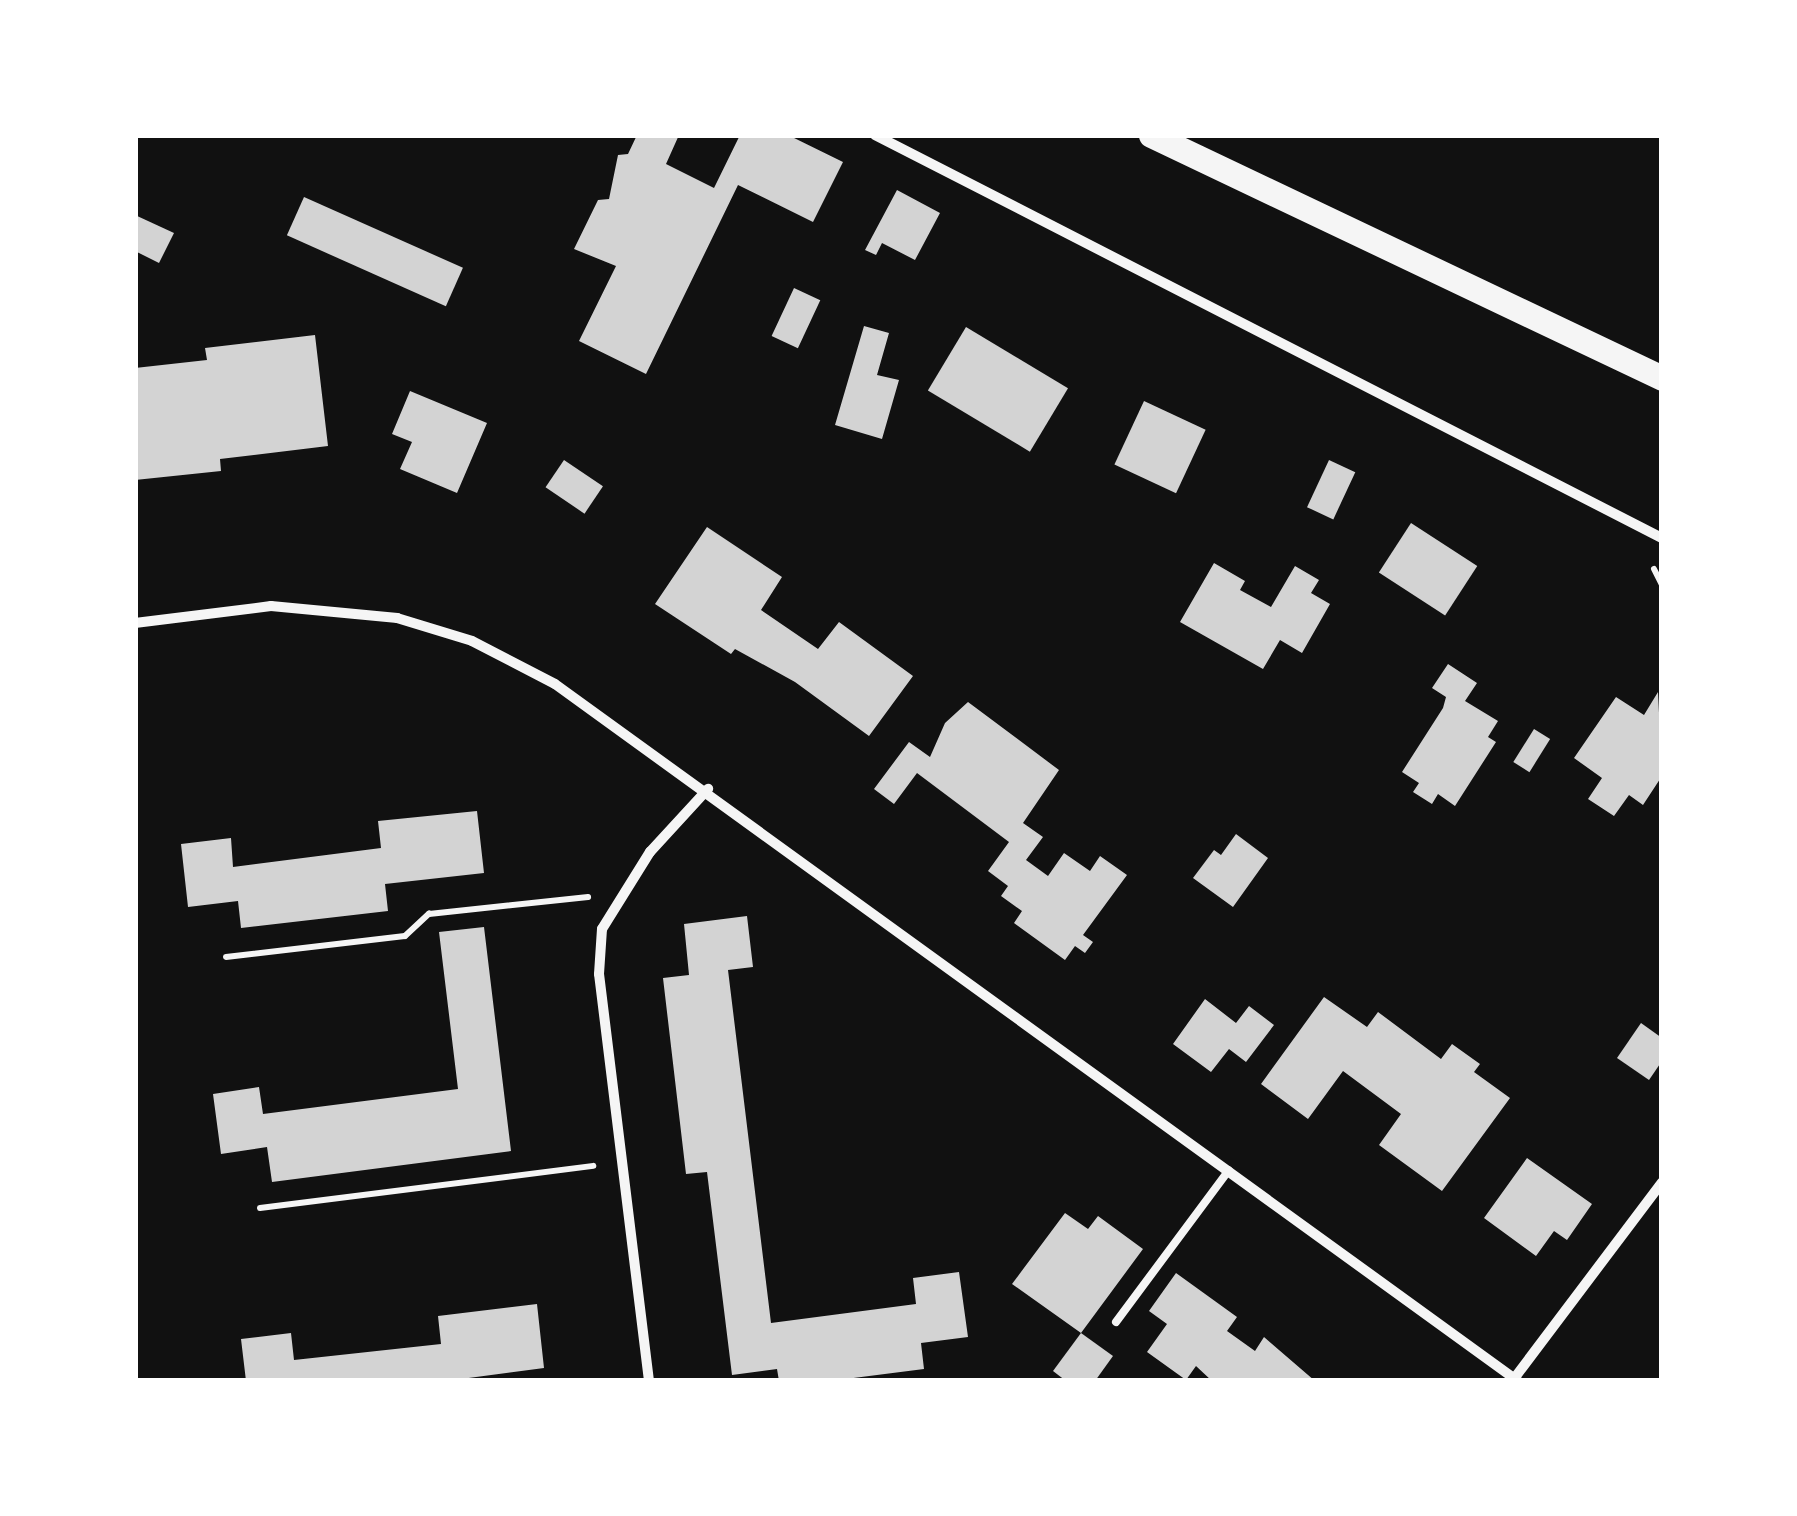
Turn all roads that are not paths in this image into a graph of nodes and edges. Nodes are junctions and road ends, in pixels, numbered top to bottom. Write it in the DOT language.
graph roads {
  1 [pos="876,135"];
  2 [pos="1151,135"];
  3 [pos="1662,378"];
  4 [pos="1662,538"];
  5 [pos="135,623"];
  6 [pos="708,789"];
  7 [pos="1229,1170"];
  8 [pos="1662,1182"];
  9 [pos="1116,1322"];
  10 [pos="1515,1380"];
  11 [pos="649,1381"];
  1 -- 4 [label="street"];
  2 -- 3 [label="main road"];
  5 -- 6 [label="street"];
  6 -- 7 [label="street"];
  6 -- 11 [label="street"];
  7 -- 9 [label="lane"];
  7 -- 10 [label="street"];
  8 -- 10 [label="street"];
}
